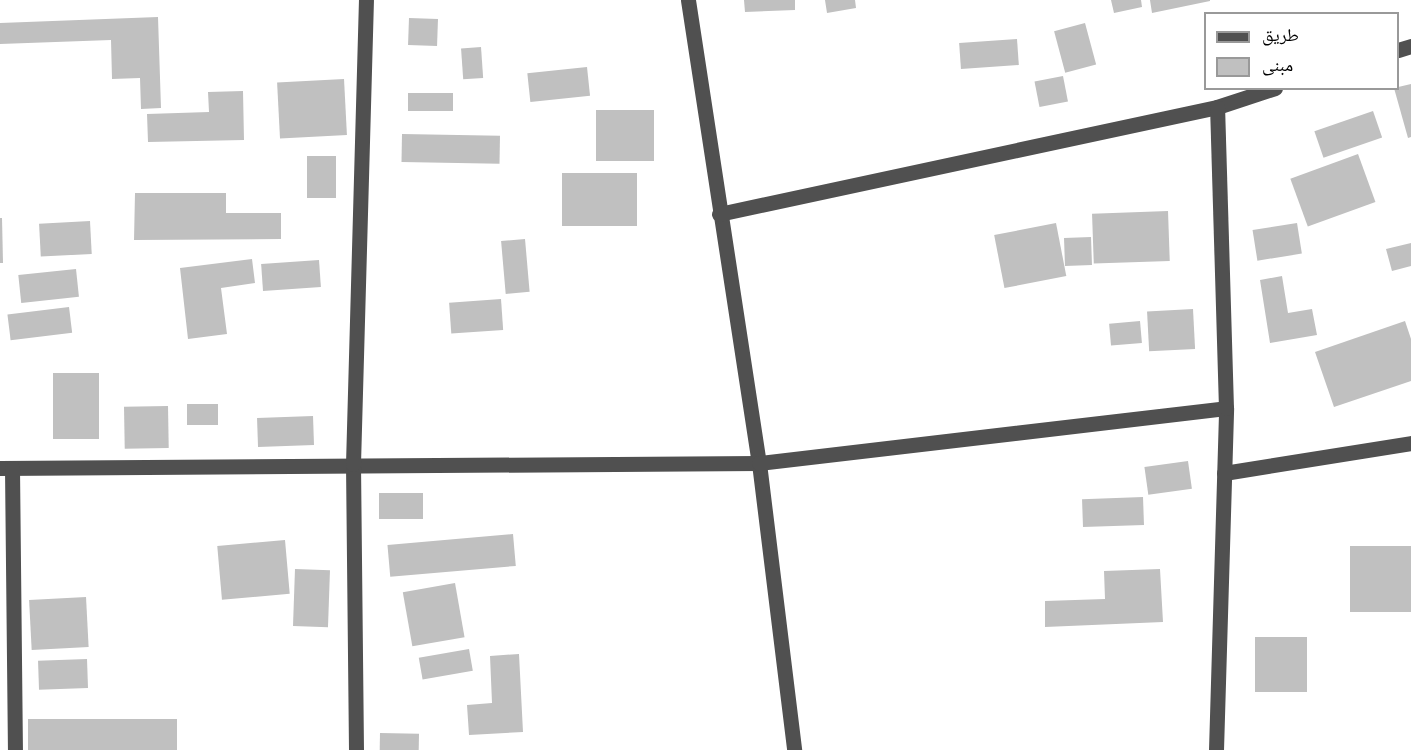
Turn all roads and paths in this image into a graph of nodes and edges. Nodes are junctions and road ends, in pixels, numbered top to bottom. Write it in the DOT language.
graph roads {
  1 [pos="366,0"];
  2 [pos="688,0"];
  3 [pos="1269,90"];
  4 [pos="1217,107"];
  5 [pos="719,214"];
  6 [pos="1226,408"];
  7 [pos="1411,443"];
  8 [pos="759,463"];
  9 [pos="353,464"];
  10 [pos="6,468"];
  11 [pos="1224,473"];
  12 [pos="15,750"];
  13 [pos="356,750"];
  14 [pos="794,750"];
  15 [pos="1216,750"];
  1 -- 9 [label="street"];
  2 -- 5 [label="street"];
  3 -- 4 [label="street"];
  4 -- 5 [label="street"];
  4 -- 6 [label="street"];
  5 -- 8 [label="street"];
  6 -- 8 [label="street"];
  6 -- 11 [label="street"];
  7 -- 11 [label="street"];
  8 -- 9 [label="street"];
  8 -- 14 [label="street"];
  9 -- 10 [label="street"];
  9 -- 13 [label="street"];
  10 -- 12 [label="street"];
  11 -- 15 [label="street"];
}
